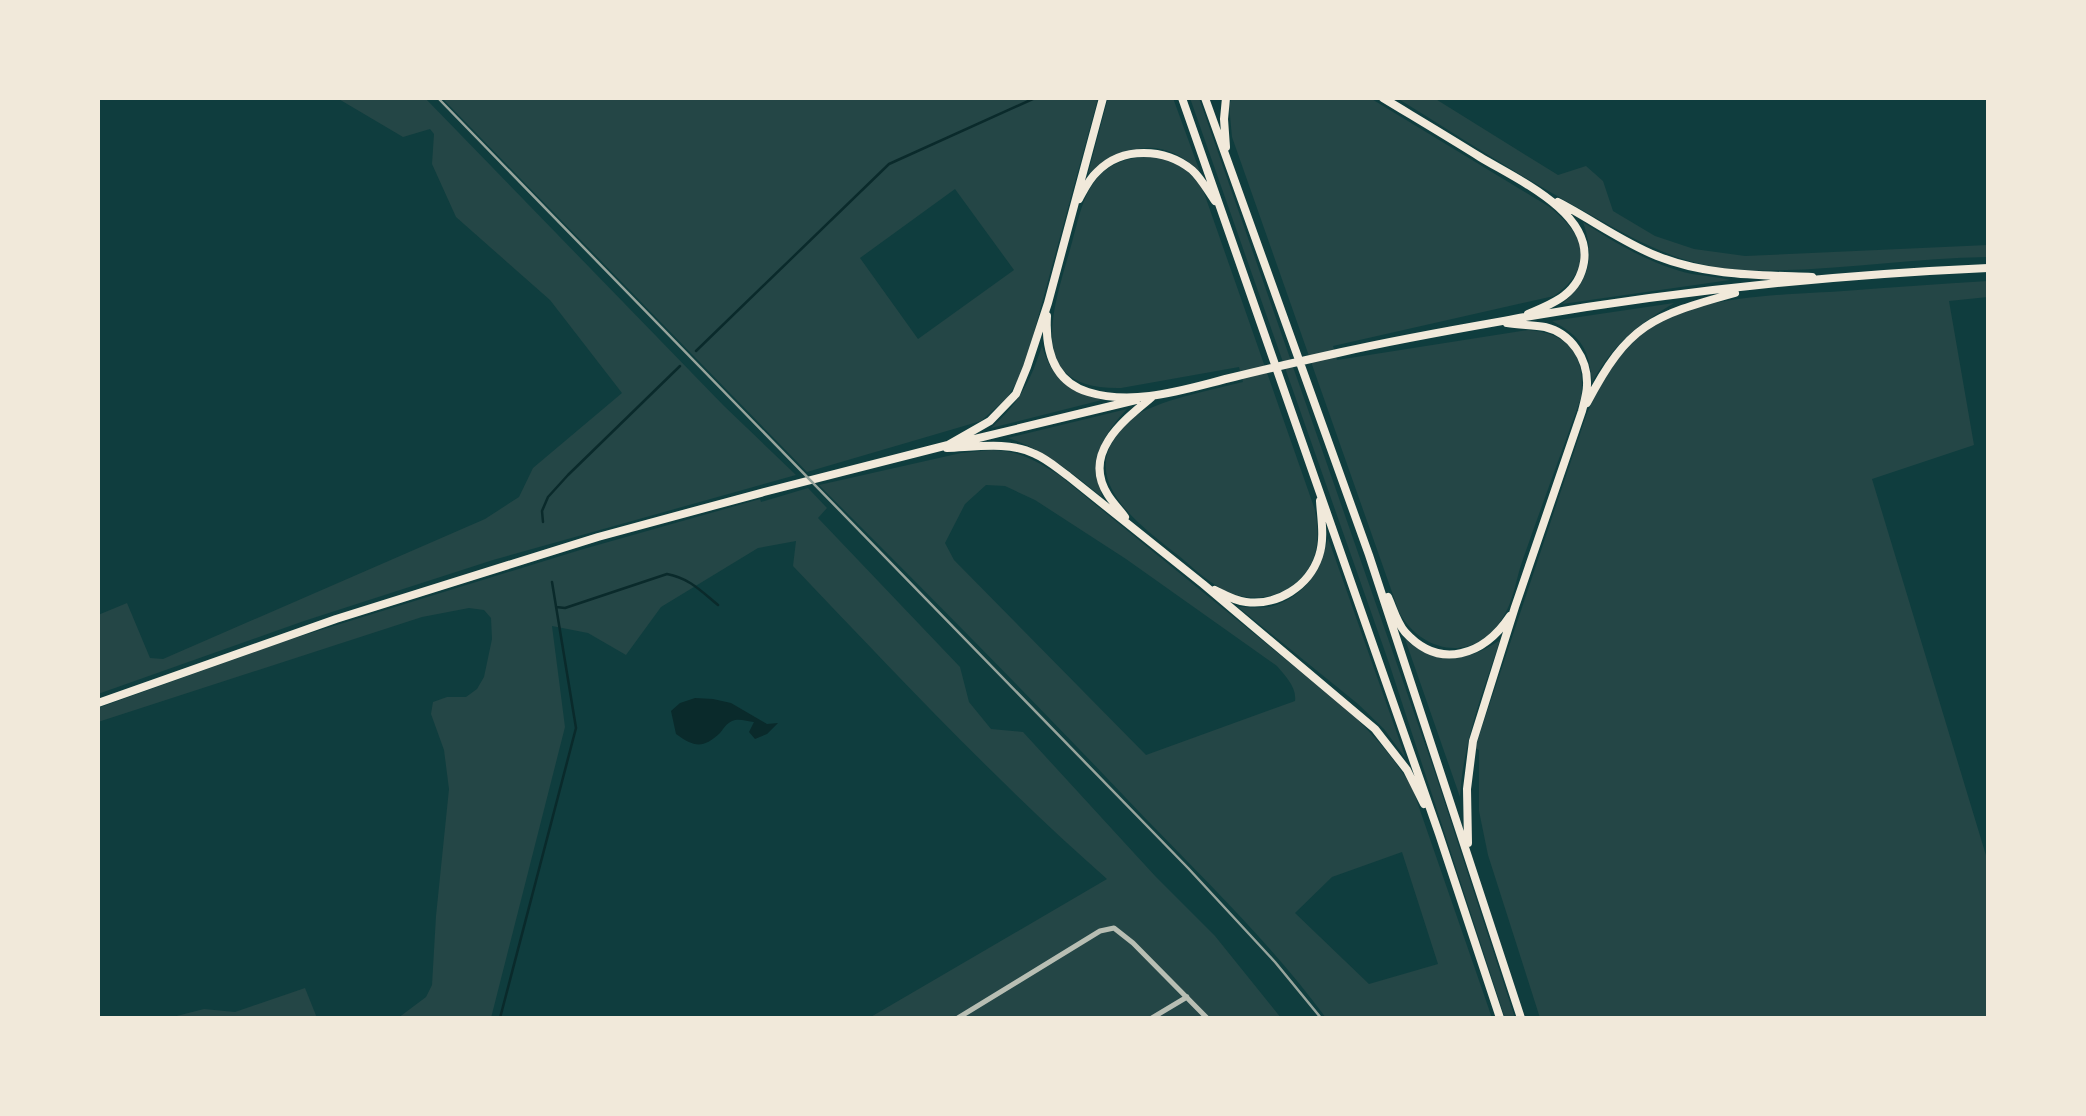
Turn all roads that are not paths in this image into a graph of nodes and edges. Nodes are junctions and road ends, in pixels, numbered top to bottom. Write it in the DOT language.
graph roads {
  1 [pos="1103,98"];
  2 [pos="1182,98"];
  3 [pos="1205,98"];
  4 [pos="1226,98"];
  5 [pos="1384,98"];
  6 [pos="1227,157"];
  7 [pos="1536,191"];
  8 [pos="1221,209"];
  9 [pos="1072,211"];
  10 [pos="1988,268"];
  11 [pos="1840,278"];
  12 [pos="1754,287"];
  13 [pos="1048,303"];
  14 [pos="1516,319"];
  15 [pos="1498,322"];
  16 [pos="1149,397"];
  17 [pos="1582,411"];
  18 [pos="944,447"];
  19 [pos="1319,487"];
  20 [pos="1136,530"];
  21 [pos="1369,555"];
  22 [pos="1203,584"];
  23 [pos="1515,607"];
  24 [pos="98,703"];
  25 [pos="1439,834"];
  26 [pos="1468,853"];
  27 [pos="1187,997"];
  28 [pos="958,1018"];
  29 [pos="1152,1018"];
  30 [pos="1207,1018"];
  31 [pos="1500,1018"];
  32 [pos="1521,1018"];
  1 -- 9 [label="highway"];
  2 -- 8 [label="highway"];
  3 -- 6 [label="highway"];
  4 -- 6 [label="highway"];
  5 -- 7 [label="highway"];
  6 -- 21 [label="highway"];
  7 -- 11 [label="highway"];
  7 -- 14 [label="highway"];
  8 -- 9 [label="highway"];
  8 -- 19 [label="highway"];
  9 -- 13 [label="highway"];
  10 -- 11 [label="highway"];
  11 -- 12 [label="highway"];
  12 -- 14 [label="highway"];
  12 -- 17 [label="highway"];
  13 -- 16 [label="highway"];
  13 -- 18 [label="highway"];
  14 -- 15 [label="highway"];
  15 -- 16 [label="highway"];
  15 -- 17 [label="highway"];
  16 -- 18 [label="highway"];
  16 -- 20 [label="highway"];
  17 -- 23 [label="highway"];
  18 -- 20 [label="highway"];
  18 -- 24 [label="highway"];
  19 -- 22 [label="highway"];
  19 -- 25 [label="highway"];
  20 -- 22 [label="highway"];
  21 -- 23 [label="highway"];
  21 -- 26 [label="highway"];
  22 -- 25 [label="highway"];
  23 -- 26 [label="highway"];
  25 -- 31 [label="highway"];
  26 -- 32 [label="highway"];
  27 -- 28 [label="street"];
  27 -- 29 [label="street"];
  27 -- 30 [label="street"];
}
